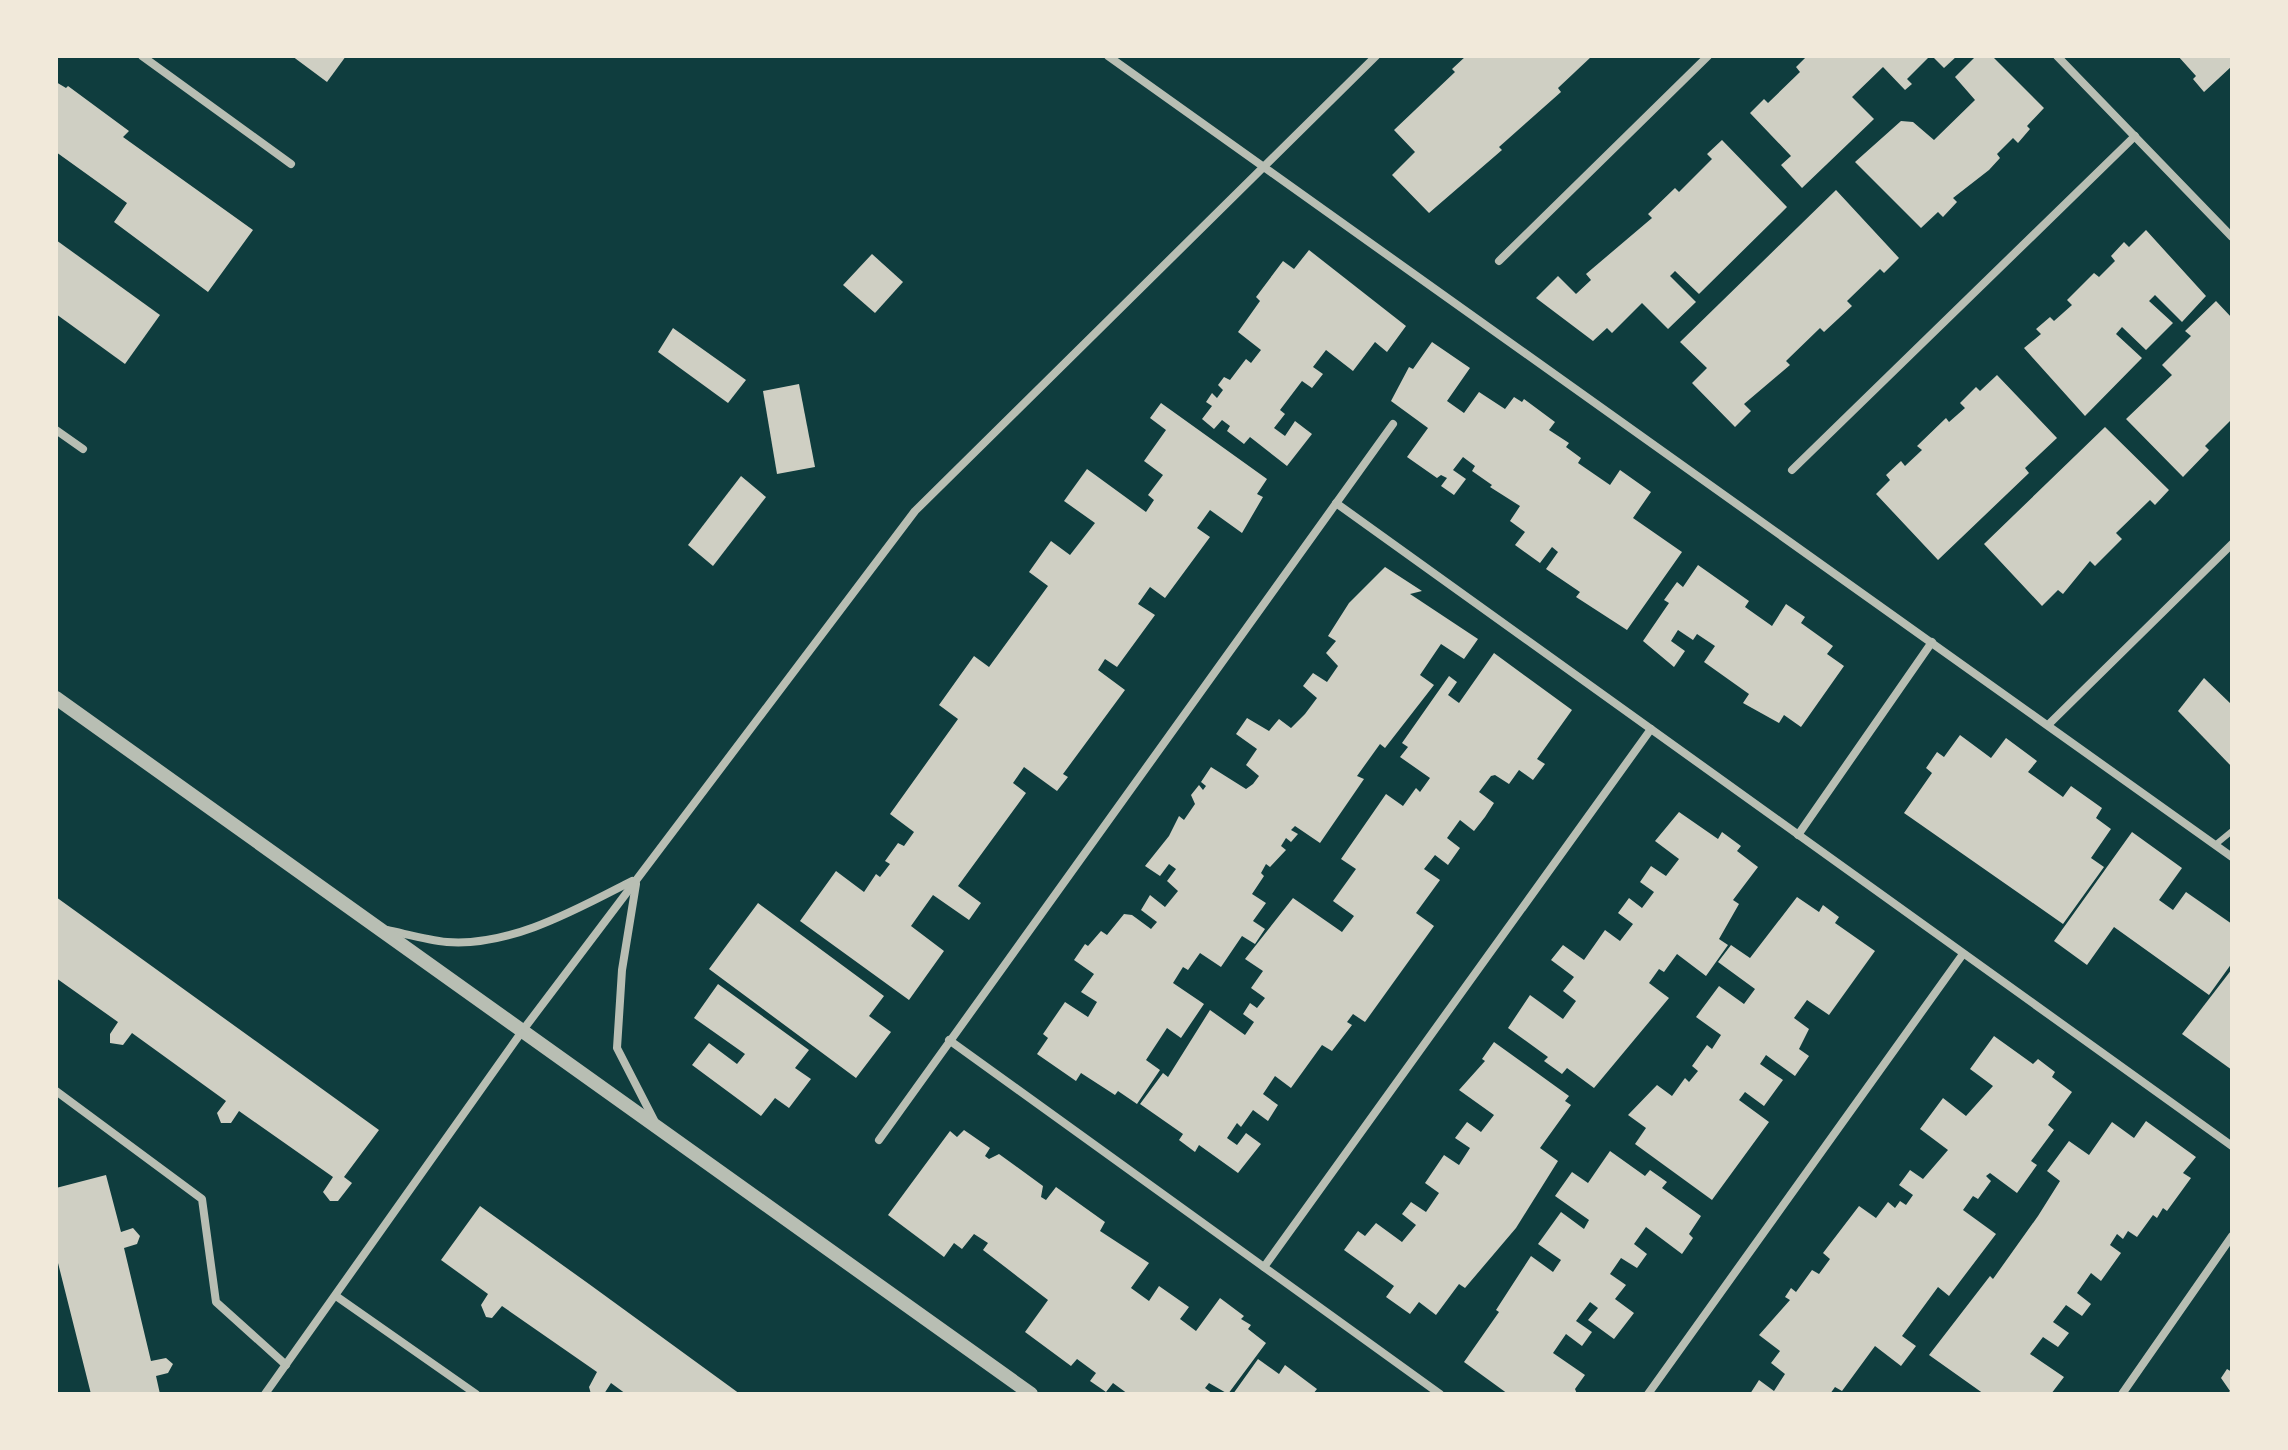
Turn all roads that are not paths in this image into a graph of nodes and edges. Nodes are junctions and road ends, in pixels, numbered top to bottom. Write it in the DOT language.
graph roads {
  1 [pos="142,56"];
  2 [pos="1108,56"];
  3 [pos="1376,56"];
  4 [pos="1708,56"];
  5 [pos="2057,56"];
  6 [pos="2135,136"];
  7 [pos="291,164"];
  8 [pos="1262,165"];
  9 [pos="2232,237"];
  10 [pos="1499,261"];
  11 [pos="1393,424"];
  12 [pos="56,430"];
  13 [pos="83,449"];
  14 [pos="1792,470"];
  15 [pos="1336,503"];
  16 [pos="2232,544"];
  17 [pos="1932,642"];
  18 [pos="56,698"];
  19 [pos="2048,725"];
  20 [pos="1651,729"];
  21 [pos="2232,831"];
  22 [pos="1798,835"];
  23 [pos="2215,845"];
  24 [pos="2232,857"];
  25 [pos="636,879"];
  26 [pos="381,929"];
  27 [pos="1963,954"];
  28 [pos="523,1030"];
  29 [pos="949,1040"];
  30 [pos="56,1091"];
  31 [pos="656,1124"];
  32 [pos="879,1140"];
  33 [pos="2232,1146"];
  34 [pos="2232,1236"];
  35 [pos="1264,1267"];
  36 [pos="336,1296"];
  37 [pos="286,1365"];
  38 [pos="265,1394"];
  39 [pos="476,1394"];
  40 [pos="1031,1394"];
  41 [pos="1440,1394"];
  42 [pos="1648,1394"];
  43 [pos="2122,1394"];
  1 -- 7 [label="street"];
  2 -- 8 [label="street"];
  3 -- 8 [label="street"];
  4 -- 10 [label="street"];
  5 -- 6 [label="street"];
  6 -- 9 [label="street"];
  6 -- 14 [label="street"];
  8 -- 17 [label="street"];
  8 -- 25 [label="street"];
  11 -- 15 [label="street"];
  12 -- 13 [label="street"];
  15 -- 20 [label="street"];
  15 -- 29 [label="street"];
  16 -- 19 [label="street"];
  17 -- 19 [label="street"];
  17 -- 22 [label="street"];
  18 -- 26 [label="street"];
  19 -- 23 [label="street"];
  20 -- 22 [label="street"];
  20 -- 35 [label="street"];
  21 -- 23 [label="lane"];
  22 -- 27 [label="street"];
  23 -- 24 [label="street"];
  25 -- 26 [label="street"];
  25 -- 28 [label="street"];
  25 -- 31 [label="street"];
  26 -- 28 [label="street"];
  27 -- 33 [label="street"];
  27 -- 42 [label="street"];
  28 -- 31 [label="street"];
  28 -- 36 [label="street"];
  29 -- 32 [label="street"];
  29 -- 35 [label="street"];
  30 -- 37 [label="street"];
  31 -- 40 [label="street"];
  34 -- 43 [label="street"];
  35 -- 41 [label="street"];
  36 -- 37 [label="street"];
  36 -- 39 [label="street"];
  37 -- 38 [label="street"];
}
